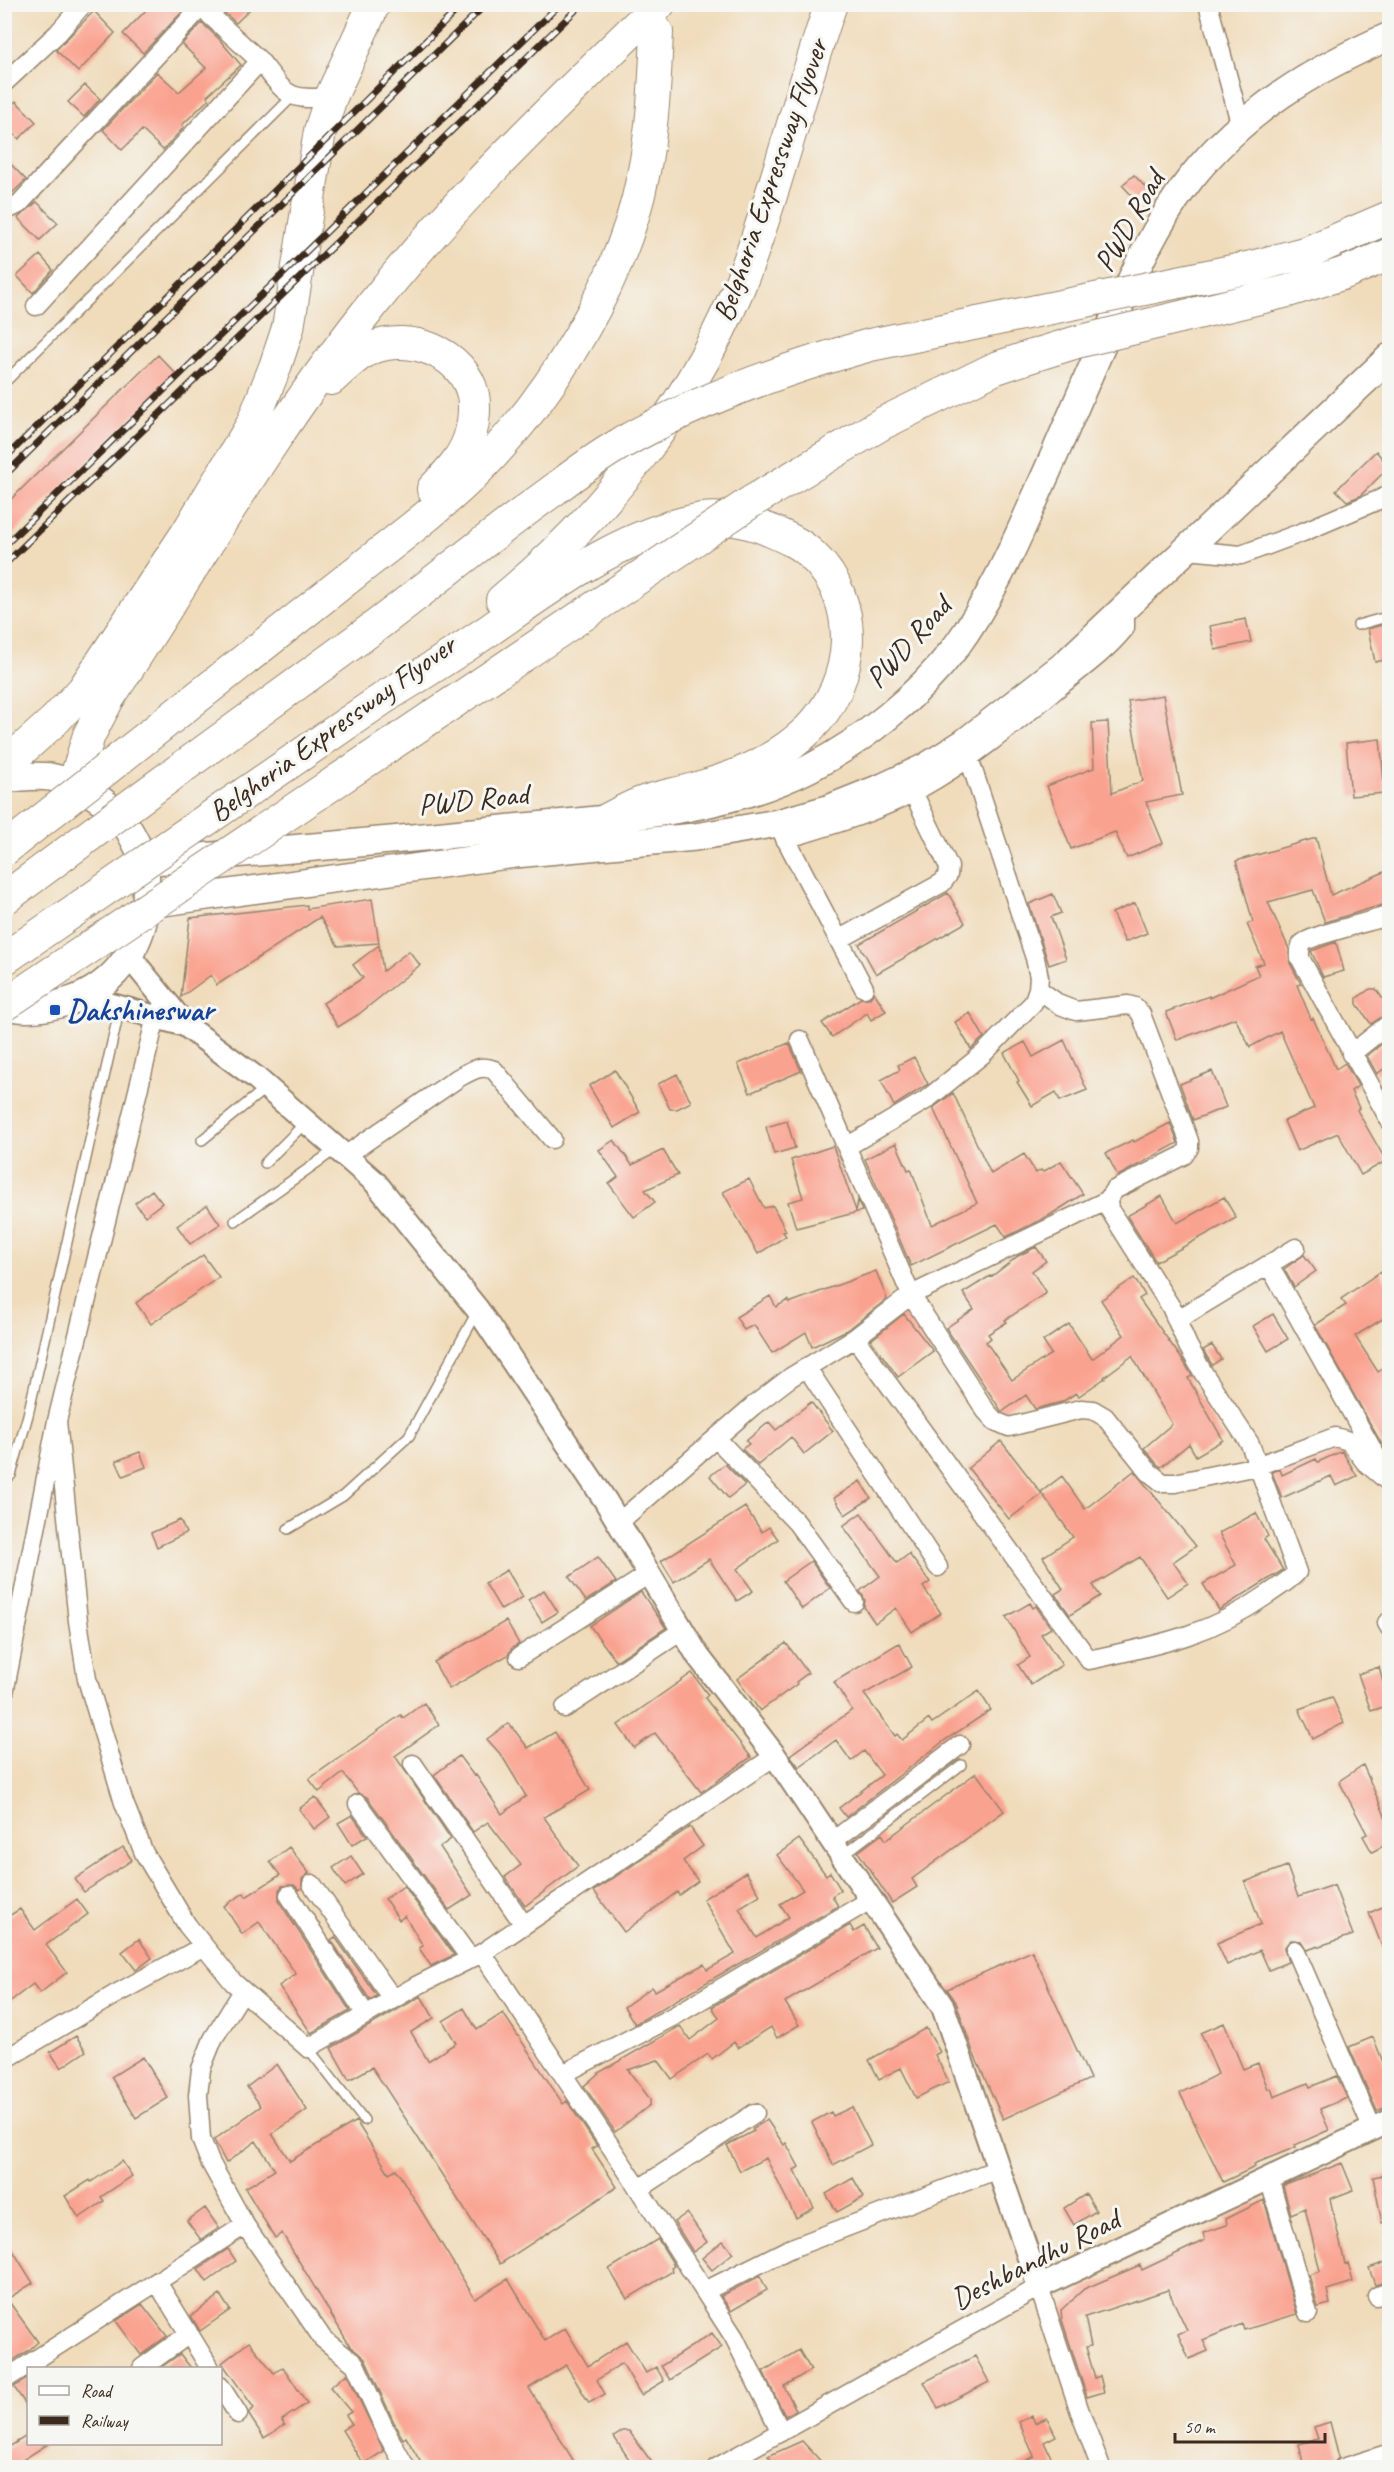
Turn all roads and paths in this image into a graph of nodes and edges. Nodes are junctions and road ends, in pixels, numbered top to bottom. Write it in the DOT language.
graph roads {
  1 [pos="374,4"];
  2 [pos="831,4"];
  3 [pos="1208,4"];
  4 [pos="201,6"];
  5 [pos="73,8"];
  6 [pos="658,18"];
  7 [pos="1389,36"];
  8 [pos="260,61"];
  9 [pos="4,84"];
  10 [pos="292,97"];
  11 [pos="331,97"];
  12 [pos="1241,126"];
  13 [pos="4,207"];
  14 [pos="1389,217"];
  15 [pos="1389,254"];
  16 [pos="36,306"];
  17 [pos="1389,357"];
  18 [pos="4,383"];
  19 [pos="278,432"];
  20 [pos="1389,495"];
  21 [pos="1187,550"];
  22 [pos="352,575"];
  23 [pos="1389,616"];
  24 [pos="1358,625"];
  25 [pos="388,695"];
  26 [pos="967,750"];
  27 [pos="4,766"];
  28 [pos="4,779"];
  29 [pos="74,783"];
  30 [pos="913,792"];
  31 [pos="608,819"];
  32 [pos="782,831"];
  33 [pos="4,850"];
  34 [pos="144,862"];
  35 [pos="4,899"];
  36 [pos="148,904"];
  37 [pos="1389,915"];
  38 [pos="838,940"];
  39 [pos="129,956"];
  40 [pos="4,960"];
  41 [pos="864,988"];
  42 [pos="1038,989"];
  43 [pos="83,997"];
  44 [pos="4,1005"];
  45 [pos="120,1007"];
  46 [pos="161,1009"];
  47 [pos="1389,1023"];
  48 [pos="800,1040"];
  49 [pos="1351,1054"];
  50 [pos="267,1088"];
  51 [pos="1389,1121"];
  52 [pos="306,1122"];
  53 [pos="552,1139"];
  54 [pos="202,1140"];
  55 [pos="848,1146"];
  56 [pos="341,1152"];
  57 [pos="265,1163"];
  58 [pos="1108,1200"];
  59 [pos="235,1221"];
  60 [pos="1296,1248"];
  61 [pos="1269,1264"];
  62 [pos="911,1295"];
  63 [pos="478,1310"];
  64 [pos="1177,1320"];
  65 [pos="855,1338"];
  66 [pos="807,1368"];
  67 [pos="57,1421"];
  68 [pos="716,1438"];
  69 [pos="1381,1462"];
  70 [pos="1257,1466"];
  71 [pos="4,1481"];
  72 [pos="1389,1483"];
  73 [pos="618,1523"];
  74 [pos="288,1529"];
  75 [pos="938,1567"];
  76 [pos="649,1574"];
  77 [pos="854,1602"];
  78 [pos="683,1630"];
  79 [pos="519,1657"];
  80 [pos="4,1693"];
  81 [pos="565,1708"];
  82 [pos="960,1745"];
  83 [pos="775,1756"];
  84 [pos="413,1764"];
  85 [pos="961,1765"];
  86 [pos="358,1804"];
  87 [pos="838,1848"];
  88 [pos="312,1884"];
  89 [pos="289,1895"];
  90 [pos="872,1899"];
  91 [pos="524,1925"];
  92 [pos="204,1946"];
  93 [pos="1295,1950"];
  94 [pos="476,1955"];
  95 [pos="243,1991"];
  96 [pos="393,1999"];
  97 [pos="366,2015"];
  98 [pos="308,2048"];
  99 [pos="4,2060"];
  100 [pos="563,2074"];
  101 [pos="755,2113"];
  102 [pos="364,2120"];
  103 [pos="1381,2126"];
  104 [pos="998,2169"];
  105 [pos="1269,2178"];
  106 [pos="639,2189"];
  107 [pos="245,2225"];
  108 [pos="157,2282"];
  109 [pos="1038,2287"];
  110 [pos="705,2291"];
  111 [pos="1308,2313"];
  112 [pos="189,2334"];
  113 [pos="143,2367"];
  114 [pos="209,2367"];
  115 [pos="7,2372"];
  116 [pos="222,2389"];
  117 [pos="238,2414"];
  118 [pos="781,2432"];
  119 [pos="1389,2453"];
  120 [pos="406,2468"];
  121 [pos="716,2468"];
  122 [pos="1101,2468"];
  123 [pos="1343,2468"];
  1 -- 11 [label="highway"];
  2 -- 25 [label="highway, Belghoria Expressway Flyover"];
  3 -- 12 [label="street"];
  4 -- 8 [label="street"];
  4 -- 13 [label="street"];
  5 -- 9 [label="street"];
  6 -- 19 [label="highway"];
  6 -- 22 [label="highway"];
  7 -- 12 [label="main road, PWD Road"];
  8 -- 10 [label="street"];
  8 -- 16 [label="street"];
  10 -- 11 [label="street"];
  10 -- 18 [label="lane"];
  11 -- 27 [label="highway"];
  12 -- 31 [label="main road, PWD Road"];
  14 -- 35 [label="highway, bridge"];
  15 -- 44 [label="highway, bridge"];
  17 -- 21 [label="main road, PWD Road"];
  19 -- 22 [label="highway"];
  19 -- 29 [label="highway"];
  20 -- 21 [label="street"];
  21 -- 26 [label="main road, PWD Road"];
  22 -- 33 [label="highway, bridge"];
  23 -- 24 [label="lane"];
  25 -- 31 [label="highway"];
  25 -- 40 [label="highway, Belghoria Expressway Flyover, bridge"];
  26 -- 30 [label="street"];
  26 -- 32 [label="main road, PWD Road"];
  26 -- 42 [label="street"];
  28 -- 29 [label="main road"];
  29 -- 34 [label="main road"];
  30 -- 32 [label="street"];
  30 -- 38 [label="street"];
  31 -- 34 [label="main road, PWD Road"];
  32 -- 36 [label="main road, PWD Road"];
  32 -- 38 [label="street"];
  34 -- 36 [label="main road"];
  36 -- 39 [label="main road"];
  37 -- 49 [label="street"];
  38 -- 41 [label="street"];
  39 -- 43 [label="main road"];
  39 -- 46 [label="street"];
  42 -- 55 [label="street"];
  42 -- 58 [label="street"];
  43 -- 44 [label="main road"];
  43 -- 45 [label="street"];
  45 -- 46 [label="street"];
  45 -- 71 [label="lane"];
  46 -- 50 [label="street"];
  46 -- 67 [label="street"];
  47 -- 49 [label="street"];
  48 -- 55 [label="street"];
  49 -- 51 [label="street"];
  50 -- 52 [label="street"];
  50 -- 54 [label="lane"];
  52 -- 56 [label="street"];
  52 -- 57 [label="lane"];
  53 -- 56 [label="street"];
  55 -- 62 [label="street"];
  56 -- 59 [label="lane"];
  56 -- 63 [label="street"];
  58 -- 62 [label="street"];
  58 -- 64 [label="street"];
  60 -- 61 [label="street"];
  61 -- 64 [label="street"];
  61 -- 69 [label="street"];
  62 -- 65 [label="street"];
  62 -- 70 [label="street"];
  63 -- 73 [label="street"];
  63 -- 74 [label="lane"];
  64 -- 70 [label="street"];
  65 -- 66 [label="street"];
  65 -- 70 [label="street"];
  66 -- 68 [label="street"];
  66 -- 75 [label="street"];
  67 -- 80 [label="street"];
  67 -- 92 [label="street"];
  68 -- 73 [label="street"];
  68 -- 77 [label="street"];
  69 -- 70 [label="street"];
  69 -- 72 [label="street"];
  73 -- 76 [label="street"];
  76 -- 78 [label="street"];
  76 -- 79 [label="street"];
  78 -- 81 [label="street"];
  78 -- 83 [label="street"];
  82 -- 87 [label="street"];
  83 -- 87 [label="street"];
  83 -- 91 [label="street"];
  84 -- 91 [label="street"];
  85 -- 87 [label="lane"];
  86 -- 94 [label="street"];
  87 -- 90 [label="street"];
  88 -- 96 [label="street"];
  89 -- 97 [label="street"];
  90 -- 100 [label="street"];
  90 -- 104 [label="street"];
  91 -- 94 [label="street"];
  92 -- 95 [label="street"];
  92 -- 99 [label="street"];
  93 -- 103 [label="street"];
  94 -- 96 [label="street"];
  94 -- 100 [label="street"];
  95 -- 98 [label="street"];
  95 -- 107 [label="street"];
  96 -- 97 [label="street"];
  97 -- 98 [label="street"];
  98 -- 102 [label="lane"];
  100 -- 106 [label="street"];
  101 -- 106 [label="street"];
  103 -- 105 [label="street, Deshbandhu Road"];
  104 -- 109 [label="street"];
  104 -- 110 [label="street"];
  105 -- 109 [label="street, Deshbandhu Road"];
  105 -- 111 [label="street"];
  106 -- 110 [label="street"];
  107 -- 108 [label="street"];
  107 -- 120 [label="street"];
  108 -- 112 [label="street"];
  108 -- 115 [label="street"];
  109 -- 118 [label="street, Deshbandhu Road"];
  109 -- 122 [label="street"];
  110 -- 118 [label="street"];
  112 -- 113 [label="street"];
  112 -- 114 [label="street"];
  116 -- 117 [label="street"];
  118 -- 121 [label="street, Deshbandhu Road"];
  119 -- 123 [label="street"];
}
